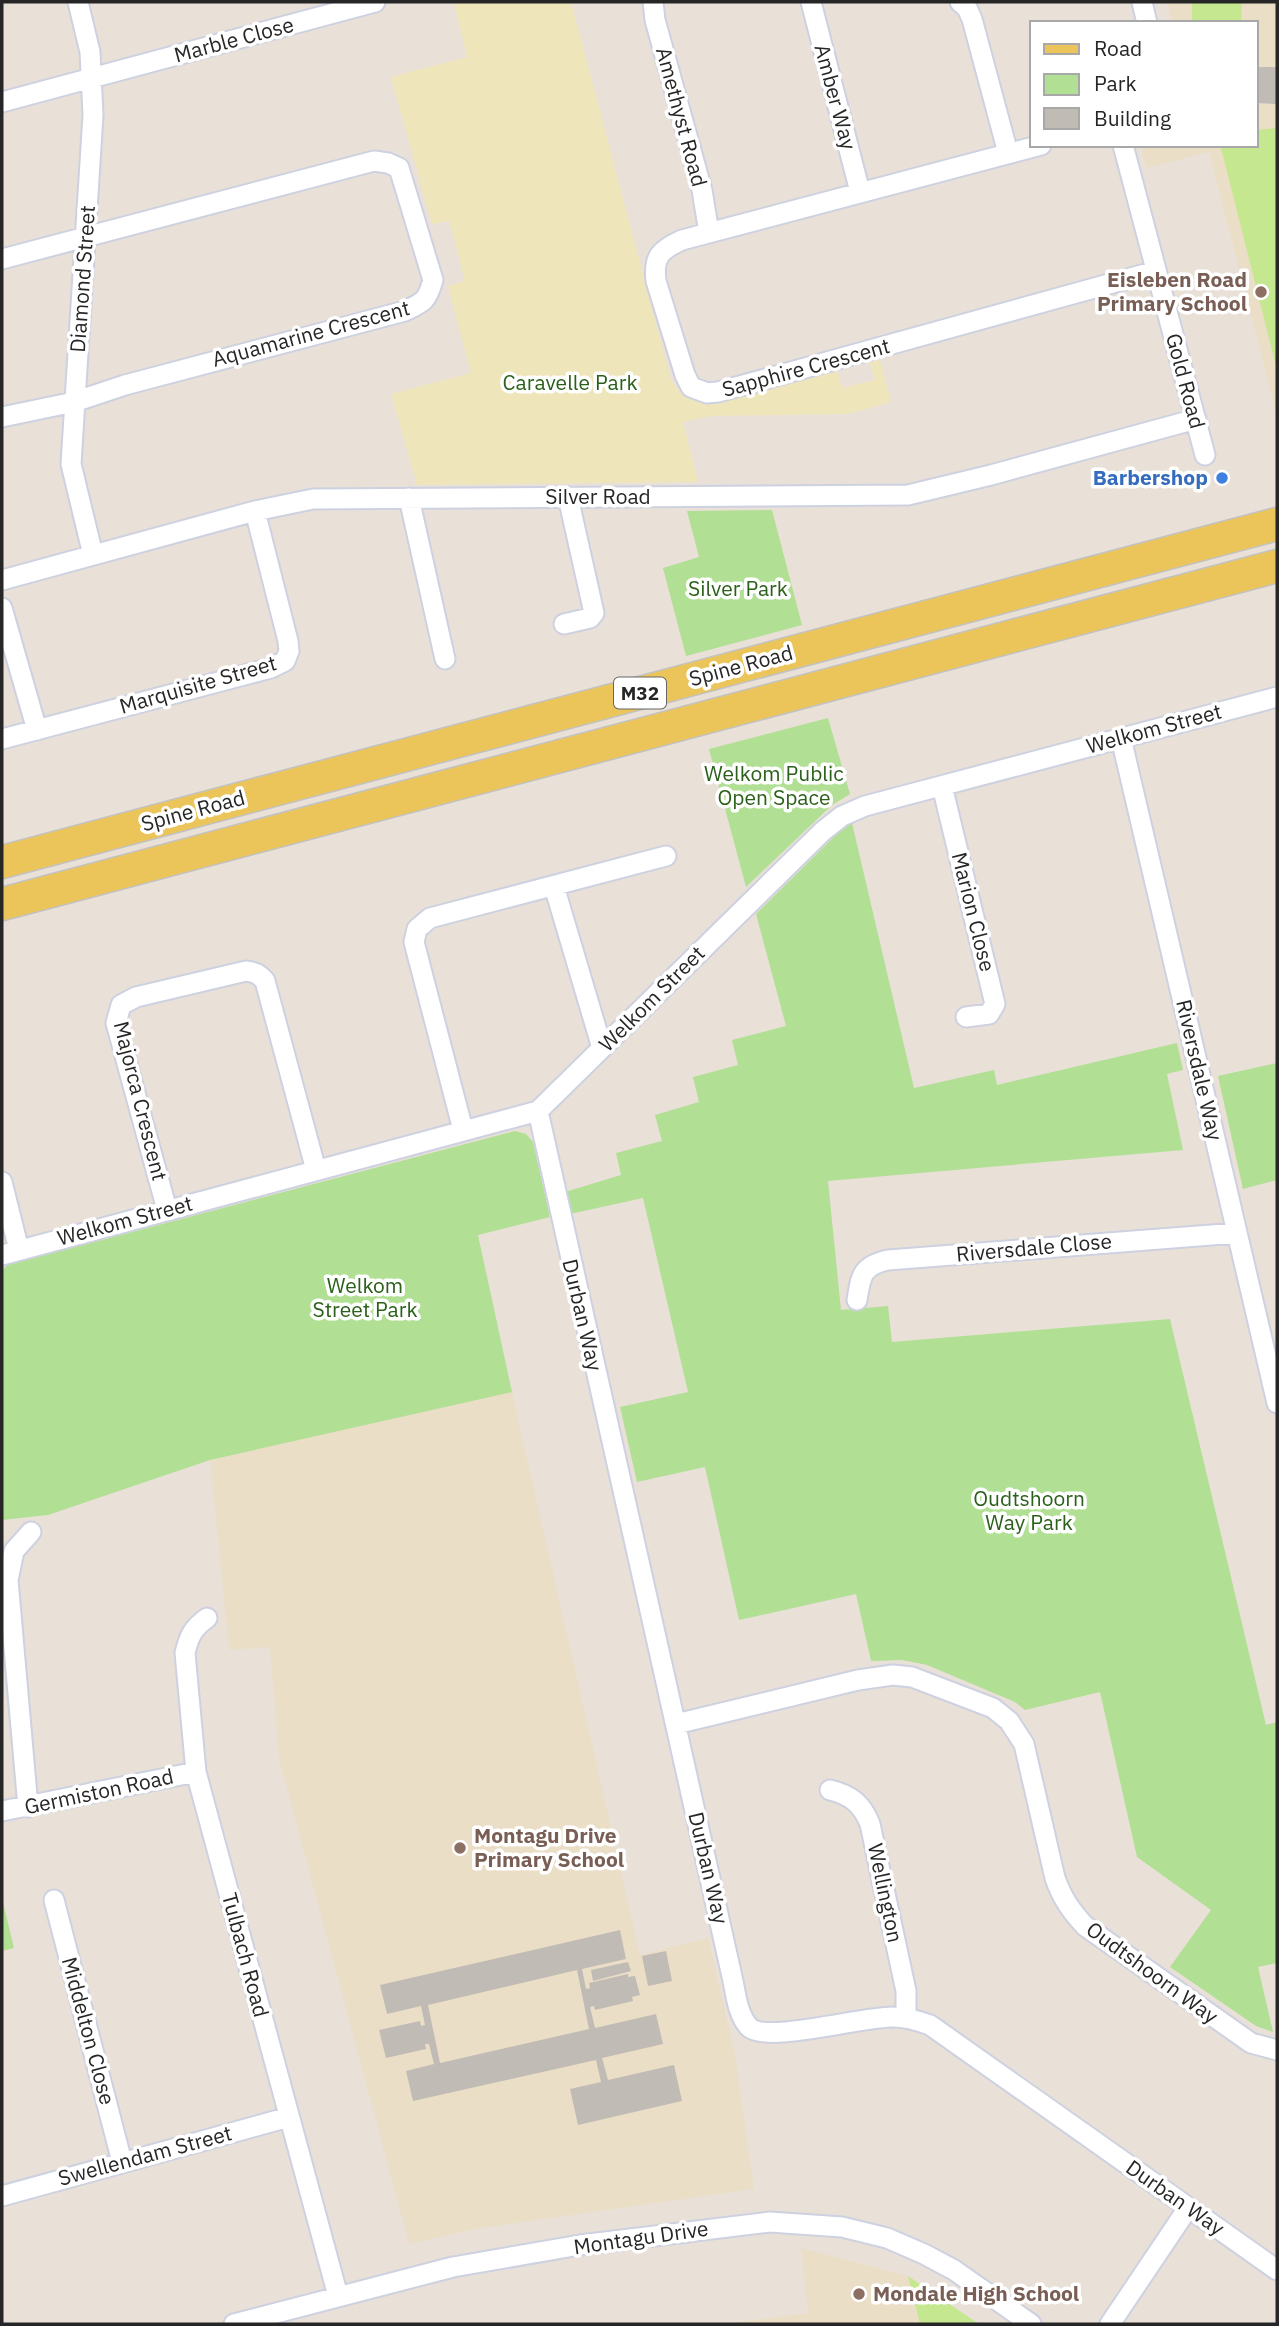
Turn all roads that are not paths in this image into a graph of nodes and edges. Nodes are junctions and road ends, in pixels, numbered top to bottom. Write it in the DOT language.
graph roads {
  1 [pos="78,2"];
  2 [pos="375,2"];
  3 [pos="653,2"];
  4 [pos="811,2"];
  5 [pos="960,2"];
  6 [pos="1142,2"];
  7 [pos="1147,21"];
  8 [pos="93,77"];
  9 [pos="2,102"];
  10 [pos="1033,147"];
  11 [pos="1124,147"];
  12 [pos="1008,153"];
  13 [pos="860,192"];
  14 [pos="709,233"];
  15 [pos="86,237"];
  16 [pos="2,260"];
  17 [pos="1156,271"];
  18 [pos="74,402"];
  19 [pos="2,417"];
  20 [pos="1196,419"];
  21 [pos="1205,455"];
  22 [pos="568,497"];
  23 [pos="409,498"];
  24 [pos="255,511"];
  25 [pos="1277,524"];
  26 [pos="93,555"];
  27 [pos="1277,566"];
  28 [pos="2,580"];
  29 [pos="2,608"];
  30 [pos="564,624"];
  31 [pos="445,659"];
  32 [pos="1277,697"];
  33 [pos="37,730"];
  34 [pos="1121,738"];
  35 [pos="2,739"];
  36 [pos="942,786"];
  37 [pos="666,856"];
  38 [pos="2,862"];
  39 [pos="554,886"];
  40 [pos="2,904"];
  41 [pos="966,1017"];
  42 [pos="602,1048"];
  43 [pos="538,1111"];
  44 [pos="463,1130"];
  45 [pos="316,1170"];
  46 [pos="2,1182"];
  47 [pos="167,1210"];
  48 [pos="1237,1233"];
  49 [pos="10,1252"];
  50 [pos="858,1300"];
  51 [pos="1277,1403"];
  52 [pos="31,1532"];
  53 [pos="207,1618"];
  54 [pos="676,1724"];
  55 [pos="196,1772"];
  56 [pos="830,1790"];
  57 [pos="28,1807"];
  58 [pos="2,1811"];
  59 [pos="54,1900"];
  60 [pos="906,2018"];
  61 [pos="1277,2050"];
  62 [pos="289,2118"];
  63 [pos="122,2162"];
  64 [pos="2,2196"];
  65 [pos="1188,2208"];
  66 [pos="1277,2270"];
  67 [pos="338,2296"];
  68 [pos="234,2324"];
  69 [pos="1031,2324"];
  70 [pos="1111,2324"];
  1 -- 8 [label="street, Diamond Street"];
  2 -- 8 [label="street, Marble Close"];
  3 -- 14 [label="street, Amethyst Road"];
  4 -- 13 [label="street, Amber Way"];
  5 -- 12 [label="street"];
  6 -- 7 [label="street"];
  8 -- 9 [label="street, Marble Close"];
  8 -- 15 [label="street, Diamond Street"];
  10 -- 12 [label="street, Sapphire Crescent"];
  11 -- 17 [label="street, Gold Road"];
  12 -- 13 [label="street, Sapphire Crescent"];
  13 -- 14 [label="street, Sapphire Crescent"];
  14 -- 17 [label="street, Sapphire Crescent"];
  15 -- 16 [label="street"];
  15 -- 18 [label="street, Diamond Street"];
  15 -- 18 [label="street, Aquamarine Crescent"];
  17 -- 20 [label="street, Gold Road"];
  18 -- 19 [label="street"];
  18 -- 26 [label="street, Diamond Street"];
  20 -- 21 [label="street, Gold Road"];
  20 -- 22 [label="street, Silver Road"];
  22 -- 23 [label="street, Silver Road"];
  22 -- 30 [label="street"];
  23 -- 24 [label="street, Silver Road"];
  23 -- 31 [label="street"];
  24 -- 26 [label="street, Silver Road"];
  24 -- 33 [label="street, Marquisite Street"];
  25 -- 38 [label="main road, Spine Road / M32"];
  26 -- 28 [label="street, Silver Road"];
  27 -- 40 [label="main road, Spine Road / M32"];
  29 -- 33 [label="street"];
  32 -- 34 [label="street, Welkom Street"];
  33 -- 35 [label="street, Marquisite Street"];
  34 -- 36 [label="street, Welkom Street"];
  34 -- 48 [label="street, Riversdale Way"];
  36 -- 41 [label="street, Marion Close"];
  36 -- 42 [label="street, Welkom Street"];
  37 -- 39 [label="street"];
  39 -- 42 [label="street"];
  39 -- 44 [label="street"];
  42 -- 43 [label="street, Welkom Street"];
  43 -- 44 [label="street, Welkom Street"];
  43 -- 54 [label="street, Durban Way"];
  44 -- 45 [label="street, Welkom Street"];
  45 -- 47 [label="street, Welkom Street"];
  45 -- 47 [label="street, Majorca Crescent"];
  46 -- 49 [label="street"];
  47 -- 49 [label="street, Welkom Street"];
  48 -- 50 [label="street, Riversdale Close"];
  48 -- 51 [label="street, Riversdale Way"];
  52 -- 57 [label="street"];
  53 -- 55 [label="street, Tulbach Road"];
  54 -- 60 [label="street, Durban Way"];
  54 -- 61 [label="street, Oudtshoorn Way"];
  55 -- 57 [label="street, Germiston Road"];
  55 -- 62 [label="street, Tulbach Road"];
  56 -- 60 [label="street, Wellington"];
  57 -- 58 [label="street, Germiston Road"];
  59 -- 63 [label="street, Middelton Close"];
  60 -- 65 [label="street, Durban Way"];
  62 -- 63 [label="street, Swellendam Street"];
  62 -- 67 [label="street, Tulbach Road"];
  63 -- 64 [label="street, Swellendam Street"];
  65 -- 66 [label="street, Durban Way"];
  65 -- 70 [label="street"];
  67 -- 68 [label="street, Montagu Drive"];
  67 -- 69 [label="street, Montagu Drive"];
}
